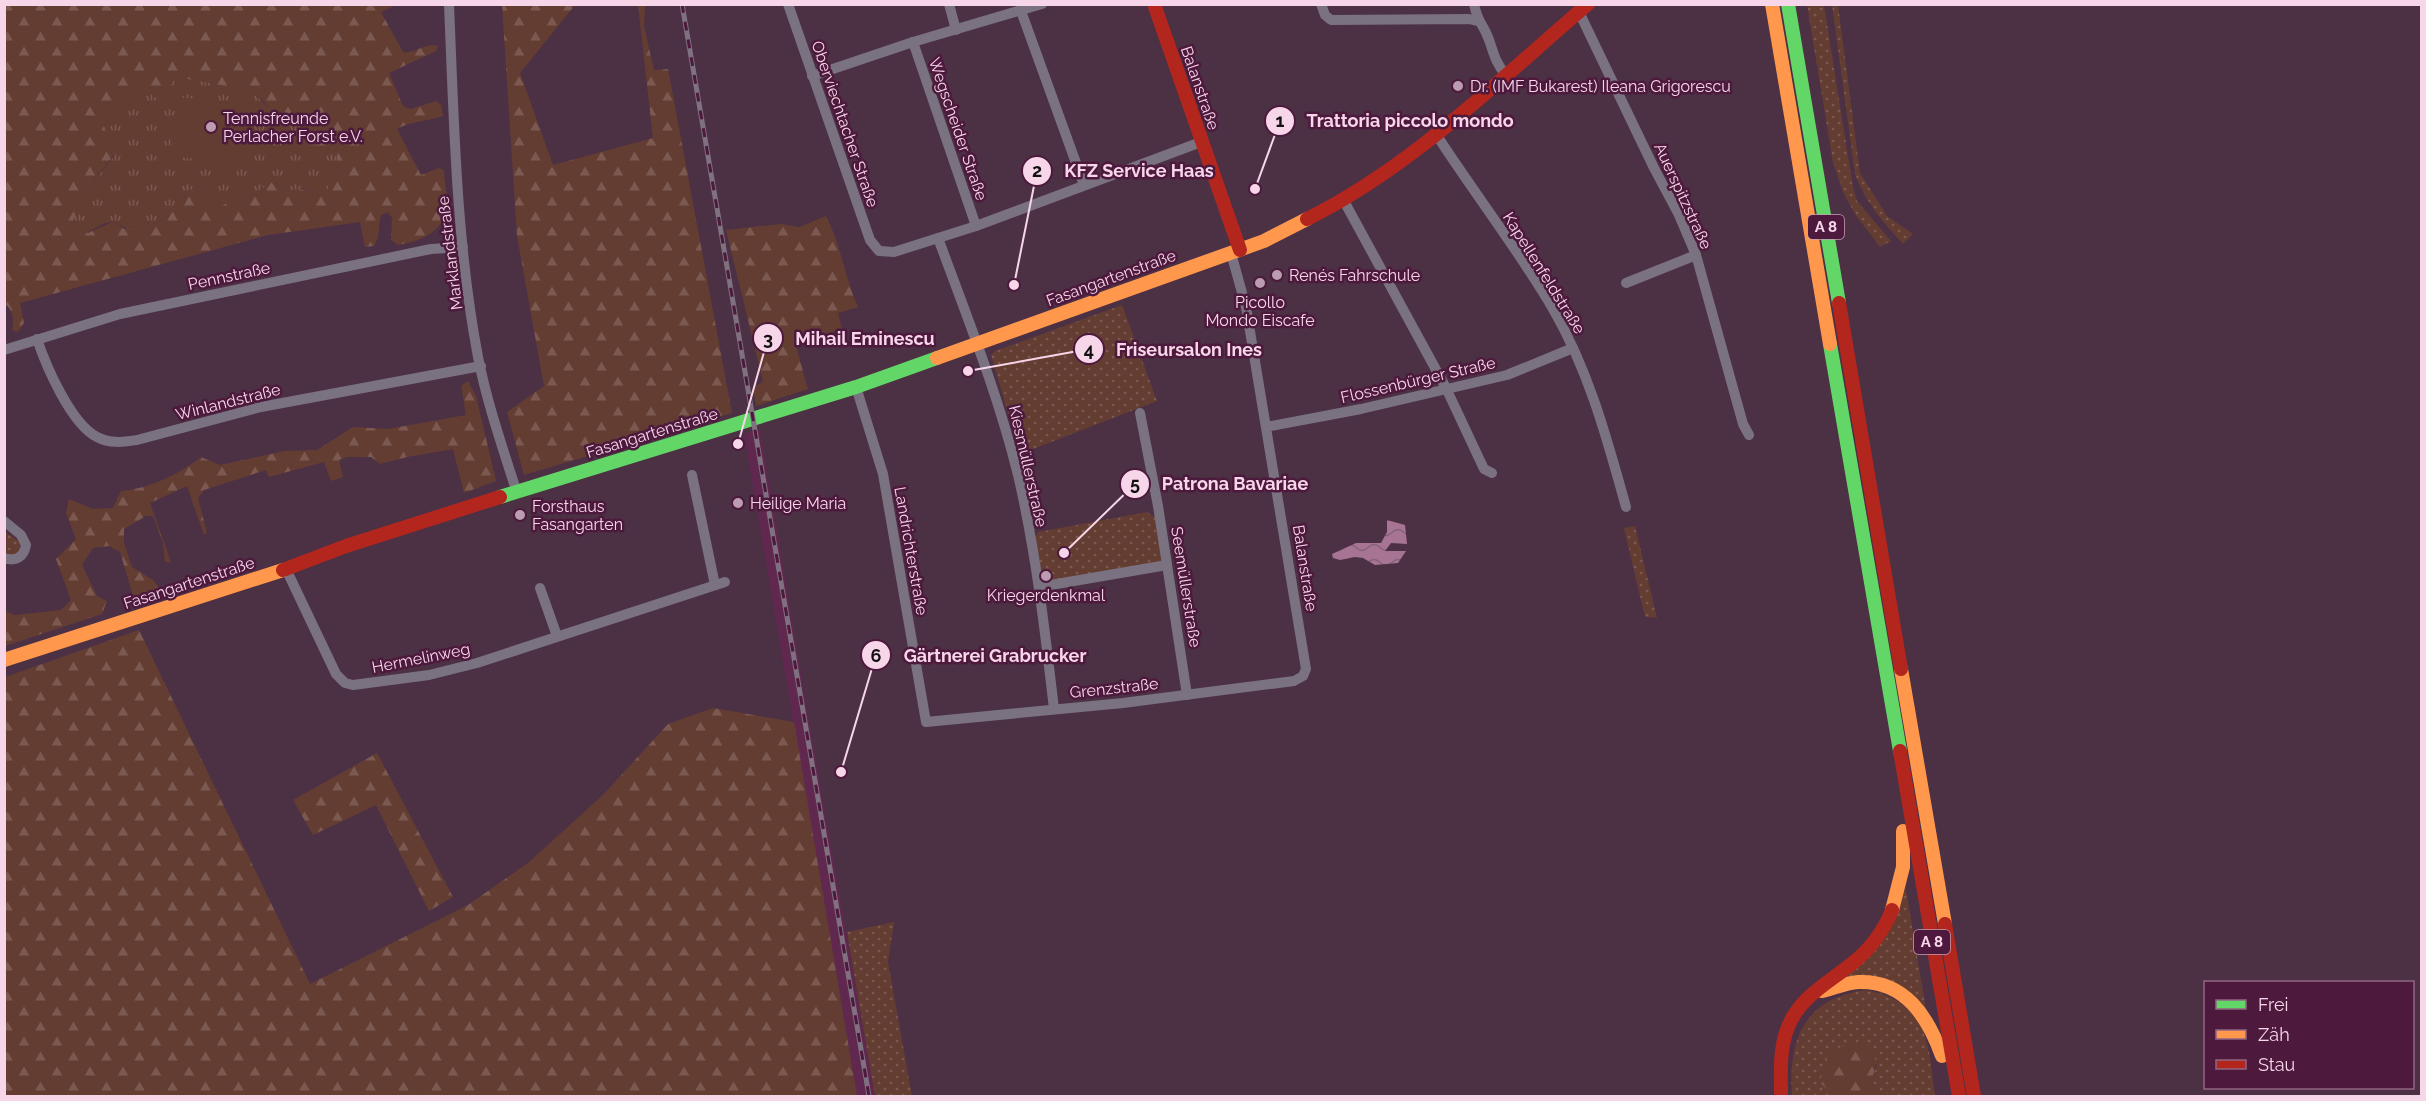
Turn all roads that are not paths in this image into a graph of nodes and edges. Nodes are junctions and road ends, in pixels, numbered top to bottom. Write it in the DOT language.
graph roads {
  1 [pos="449,4"];
  2 [pos="788,4"];
  3 [pos="949,4"];
  4 [pos="1042,4"];
  5 [pos="1154,4"];
  6 [pos="1321,4"];
  7 [pos="1474,4"];
  8 [pos="1772,4"];
  9 [pos="1788,4"];
  10 [pos="1584,8"];
  11 [pos="1021,11"];
  12 [pos="1477,21"];
  13 [pos="956,30"];
  14 [pos="913,42"];
  15 [pos="1506,75"];
  16 [pos="812,76"];
  17 [pos="1436,134"];
  18 [pos="1201,142"];
  19 [pos="1084,186"];
  20 [pos="1344,201"];
  21 [pos="976,226"];
  22 [pos="938,238"];
  23 [pos="463,246"];
  24 [pos="1236,252"];
  25 [pos="1696,255"];
  26 [pos="1626,283"];
  27 [pos="37,339"];
  28 [pos="978,344"];
  29 [pos="1573,348"];
  30 [pos="4,350"];
  31 [pos="481,366"];
  32 [pos="856,387"];
  33 [pos="1446,388"];
  34 [pos="1140,413"];
  35 [pos="1266,427"];
  36 [pos="1749,435"];
  37 [pos="1492,473"];
  38 [pos="692,475"];
  39 [pos="517,493"];
  40 [pos="1626,507"];
  41 [pos="4,521"];
  42 [pos="4,558"];
  43 [pos="1167,564"];
  44 [pos="286,569"];
  45 [pos="1039,587"];
  46 [pos="540,588"];
  47 [pos="557,636"];
  48 [pos="4,660"];
  49 [pos="1303,676"];
  50 [pos="1187,695"];
  51 [pos="1054,709"];
  52 [pos="926,722"];
  53 [pos="1906,787"];
  54 [pos="1816,992"];
  55 [pos="1781,1096"];
  56 [pos="1957,1096"];
  57 [pos="1974,1096"];
  1 -- 23 [label="street, Marklandstraße"];
  2 -- 16 [label="street, Oberviechtacher Straße"];
  3 -- 13 [label="street"];
  4 -- 11 [label="street"];
  5 -- 18 [label="main road, Balanstraße"];
  6 -- 12 [label="street"];
  7 -- 12 [label="street"];
  8 -- 53 [label="main road, A 8"];
  9 -- 57 [label="main road, A 8"];
  10 -- 15 [label="main road, Fasangartenstraße"];
  10 -- 25 [label="street, Auerspitzstraße"];
  11 -- 13 [label="street"];
  11 -- 19 [label="street"];
  12 -- 15 [label="street"];
  13 -- 14 [label="street"];
  14 -- 16 [label="street"];
  14 -- 21 [label="street, Wegscheider Straße"];
  15 -- 17 [label="main road, Fasangartenstraße"];
  16 -- 22 [label="street, Oberviechtacher Straße"];
  17 -- 20 [label="main road, Fasangartenstraße"];
  17 -- 29 [label="street, Kapellenfeldstraße"];
  18 -- 19 [label="street"];
  18 -- 24 [label="main road, Balanstraße"];
  19 -- 21 [label="street"];
  20 -- 24 [label="main road, Fasangartenstraße"];
  20 -- 33 [label="street"];
  21 -- 22 [label="street"];
  22 -- 28 [label="street, Kiesmüllerstraße"];
  23 -- 27 [label="street, Pennstraße"];
  23 -- 31 [label="street, Marklandstraße"];
  24 -- 28 [label="main road, Fasangartenstraße"];
  24 -- 35 [label="street, Balanstraße"];
  25 -- 26 [label="street"];
  25 -- 36 [label="street, Auerspitzstraße"];
  27 -- 30 [label="street, Pennstraße"];
  27 -- 31 [label="street, Winlandstraße"];
  28 -- 32 [label="main road, Fasangartenstraße"];
  28 -- 45 [label="street, Kiesmüllerstraße"];
  29 -- 33 [label="street, Flossenbürger Straße"];
  29 -- 40 [label="street, Kapellenfeldstraße"];
  31 -- 39 [label="street, Marklandstraße"];
  32 -- 39 [label="main road, Fasangartenstraße"];
  32 -- 52 [label="street, Landrichterstraße"];
  33 -- 35 [label="street, Flossenbürger Straße"];
  33 -- 37 [label="street"];
  34 -- 43 [label="street, Seemüllerstraße"];
  35 -- 49 [label="street, Balanstraße"];
  38 -- 47 [label="street, Hermelinweg"];
  39 -- 44 [label="main road, Fasangartenstraße"];
  41 -- 42 [label="street"];
  43 -- 45 [label="street"];
  43 -- 50 [label="street, Seemüllerstraße"];
  44 -- 47 [label="street, Hermelinweg"];
  44 -- 48 [label="main road, Fasangartenstraße"];
  45 -- 51 [label="street, Kiesmüllerstraße"];
  46 -- 47 [label="street"];
  49 -- 50 [label="street, Grenzstraße"];
  50 -- 51 [label="street, Grenzstraße"];
  51 -- 52 [label="street, Grenzstraße"];
  53 -- 54 [label="main road"];
  53 -- 56 [label="main road, A 8"];
  54 -- 55 [label="main road"];
  54 -- 56 [label="main road"];
}
